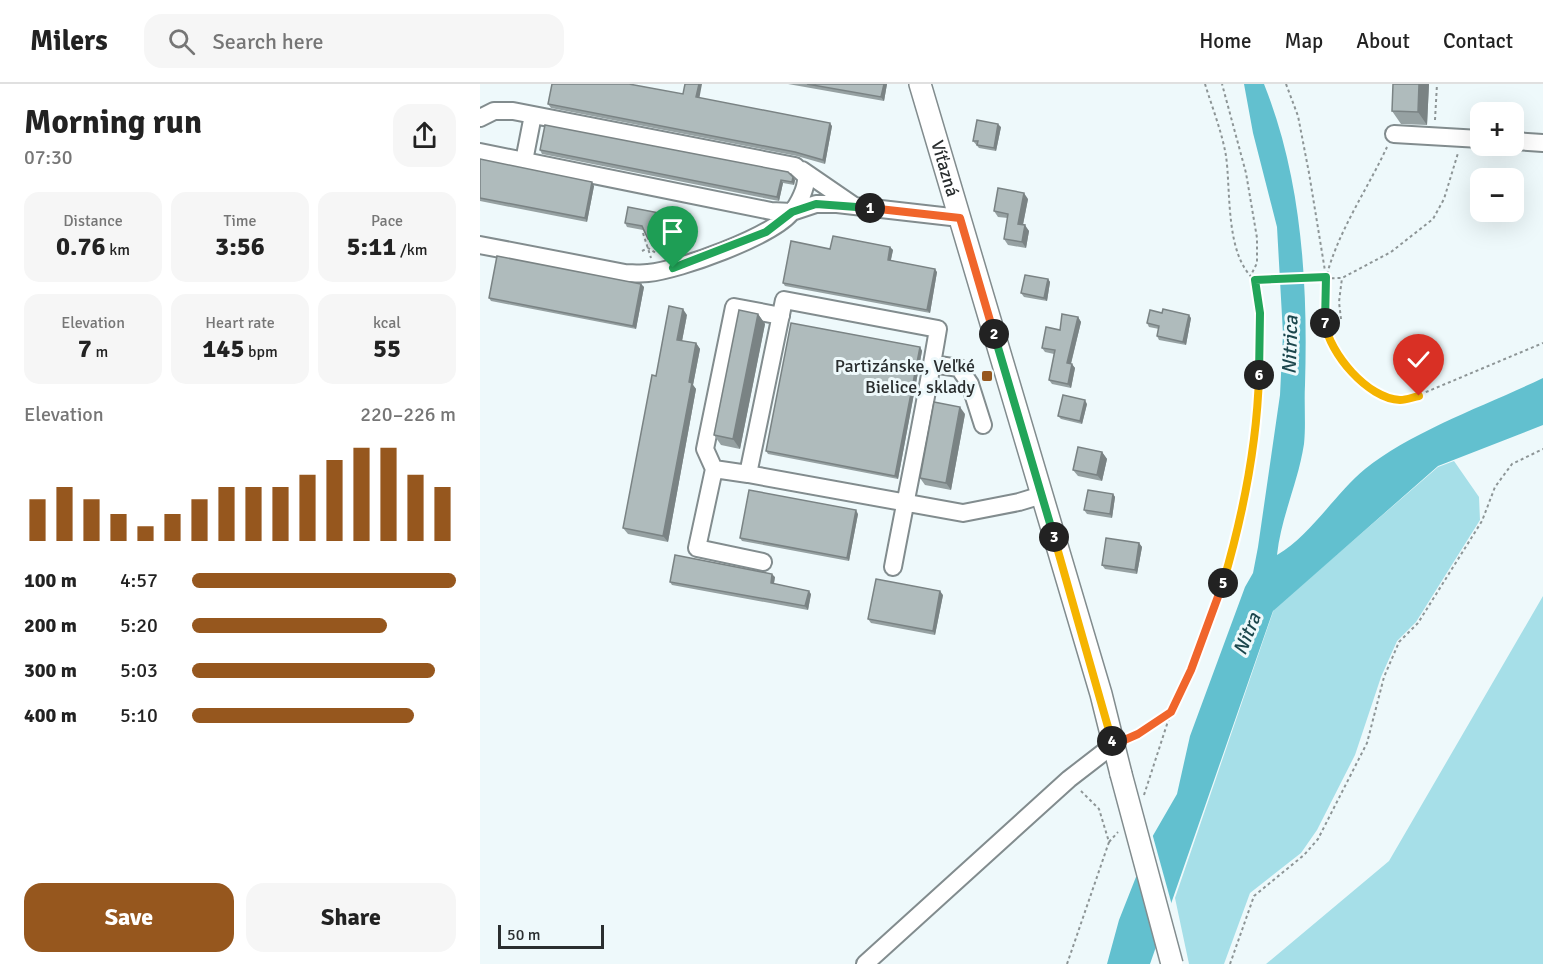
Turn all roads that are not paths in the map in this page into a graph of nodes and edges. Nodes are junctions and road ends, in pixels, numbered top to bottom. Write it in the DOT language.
graph roads {
  1 [pos="920,84"];
  2 [pos="533,115"];
  3 [pos="480,118"];
  4 [pos="1394,134"];
  5 [pos="1470,139"];
  6 [pos="1524,142"];
  7 [pos="1543,143"];
  8 [pos="480,152"];
  9 [pos="524,161"];
  10 [pos="802,170"];
  11 [pos="855,206"];
  12 [pos="792,212"];
  13 [pos="960,218"];
  14 [pos="480,246"];
  15 [pos="781,316"];
  16 [pos="932,364"];
  17 [pos="983,425"];
  18 [pos="714,469"];
  19 [pos="748,474"];
  20 [pos="1042,495"];
  21 [pos="905,503"];
  22 [pos="763,562"];
  23 [pos="893,567"];
  24 [pos="1113,745"];
  25 [pos="865,964"];
  26 [pos="1172,964"];
  1 -- 13 [label="main road, Víťazná"];
  2 -- 3 [label="lane"];
  2 -- 9 [label="lane"];
  2 -- 10 [label="lane"];
  4 -- 5 [label="lane"];
  6 -- 7 [label="lane"];
  8 -- 9 [label="lane"];
  9 -- 12 [label="lane"];
  10 -- 11 [label="lane"];
  10 -- 12 [label="lane"];
  11 -- 12 [label="lane"];
  11 -- 13 [label="lane"];
  12 -- 14 [label="lane"];
  13 -- 20 [label="main road, Víťazná"];
  15 -- 16 [label="lane"];
  15 -- 18 [label="lane"];
  15 -- 19 [label="lane"];
  16 -- 17 [label="lane"];
  16 -- 21 [label="lane"];
  18 -- 19 [label="lane"];
  18 -- 22 [label="lane"];
  19 -- 21 [label="lane"];
  20 -- 21 [label="lane"];
  20 -- 24 [label="main road, Víťazná"];
  21 -- 23 [label="lane"];
  24 -- 25 [label="lane"];
  24 -- 26 [label="main road, Víťazná, bridge"];
}
